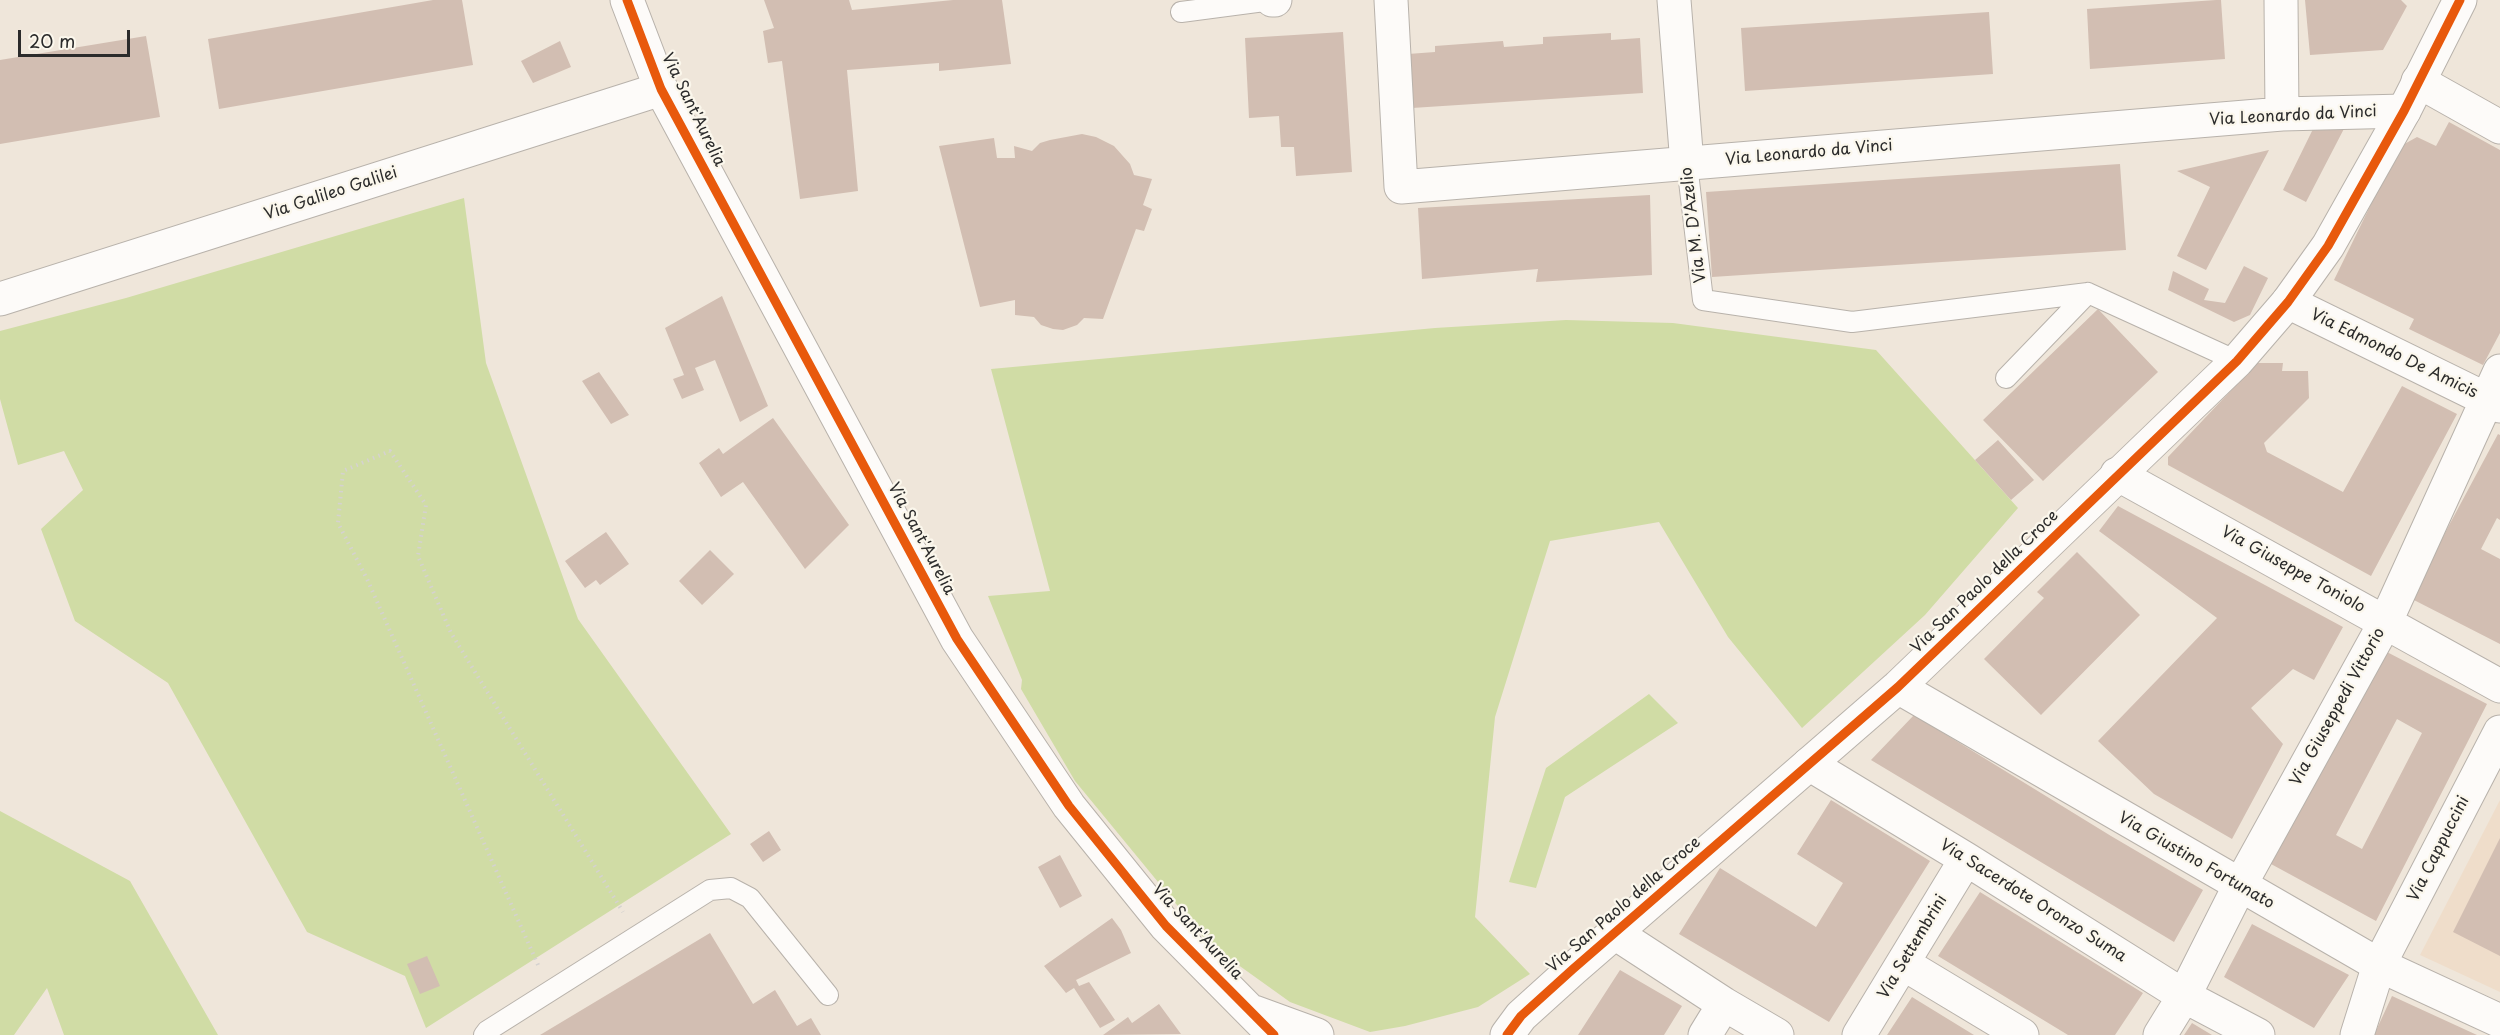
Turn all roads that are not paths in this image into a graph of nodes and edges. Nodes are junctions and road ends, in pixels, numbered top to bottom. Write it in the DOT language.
graph roads {
  1 [pos="627,0"];
  2 [pos="1273,0"];
  3 [pos="1391,0"];
  4 [pos="1674,0"];
  5 [pos="2281,0"];
  6 [pos="2460,0"];
  7 [pos="1181,12"];
  8 [pos="2418,81"];
  9 [pos="661,89"];
  10 [pos="2404,111"];
  11 [pos="2282,114"];
  12 [pos="2500,128"];
  13 [pos="1687,164"];
  14 [pos="2088,293"];
  15 [pos="0,299"];
  16 [pos="2288,302"];
  17 [pos="2236,361"];
  18 [pos="2006,378"];
  19 [pos="2495,392"];
  20 [pos="2117,474"];
  21 [pos="2386,621"];
  22 [pos="2500,686"];
  23 [pos="1898,687"];
  24 [pos="2500,732"];
  25 [pos="1809,764"];
  26 [pos="1966,859"];
  27 [pos="2239,887"];
  28 [pos="1615,933"];
  29 [pos="1904,964"];
  30 [pos="2379,965"];
  31 [pos="828,995"];
  32 [pos="2184,996"];
  33 [pos="1724,1004"];
  34 [pos="1251,1011"];
  35 [pos="2500,1022"];
  36 [pos="1514,1025"];
  37 [pos="484,1035"];
  38 [pos="1274,1035"];
  39 [pos="1317,1035"];
  40 [pos="1483,1035"];
  41 [pos="1705,1035"];
  42 [pos="1777,1035"];
  43 [pos="1860,1035"];
  44 [pos="2022,1035"];
  45 [pos="2160,1035"];
  46 [pos="2258,1035"];
  47 [pos="2357,1035"];
  1 -- 9 [label="street, Via Sant'Aurelia"];
  2 -- 7 [label="lane"];
  3 -- 13 [label="street, Via Leonardo da Vinci"];
  4 -- 13 [label="street, Via M. D'Azelio"];
  5 -- 11 [label="street"];
  6 -- 8 [label="street, Via San Paolo della Croce"];
  8 -- 10 [label="street, Via San Paolo della Croce"];
  8 -- 12 [label="street"];
  9 -- 15 [label="street, Via Galileo Galilei"];
  9 -- 34 [label="street, Via Sant'Aurelia"];
  10 -- 11 [label="street, Via Leonardo da Vinci"];
  10 -- 16 [label="street, Via San Paolo della Croce"];
  11 -- 13 [label="street, Via Leonardo da Vinci"];
  13 -- 14 [label="lane, Via M. D'Azelio"];
  14 -- 17 [label="lane"];
  14 -- 18 [label="lane"];
  16 -- 17 [label="street, Via San Paolo della Croce"];
  16 -- 19 [label="street, Via Edmondo De Amicis"];
  17 -- 20 [label="street, Via San Paolo della Croce"];
  19 -- 21 [label="street, Via Giuseppedi Vittorio"];
  20 -- 21 [label="street, Via Giuseppe Toniolo"];
  20 -- 23 [label="street, Via San Paolo della Croce"];
  21 -- 22 [label="street, Via Giuseppe Toniolo"];
  21 -- 27 [label="street, Via Giuseppedi Vittorio"];
  23 -- 25 [label="street, Via San Paolo della Croce"];
  23 -- 27 [label="street, Via Giustino Fortunato"];
  24 -- 30 [label="street, Via Cappuccini"];
  25 -- 26 [label="street, Via Sacerdote Oronzo Suma"];
  25 -- 28 [label="street, Via San Paolo della Croce"];
  26 -- 29 [label="street, Via Settembrini"];
  26 -- 32 [label="street, Via Sacerdote Oronzo Suma"];
  27 -- 30 [label="street, Via Giustino Fortunato"];
  27 -- 32 [label="street, Via Giuseppedi Vittorio"];
  28 -- 33 [label="street"];
  28 -- 36 [label="street, Via San Paolo della Croce"];
  29 -- 43 [label="street, Via Settembrini"];
  29 -- 44 [label="street"];
  30 -- 35 [label="street, Via Giustino Fortunato"];
  30 -- 47 [label="street, Via Cappuccini"];
  31 -- 37 [label="lane"];
  32 -- 45 [label="street, Via Giuseppedi Vittorio"];
  32 -- 46 [label="street, Via Sacerdote Oronzo Suma"];
  33 -- 41 [label="street"];
  33 -- 42 [label="street"];
  34 -- 38 [label="street, Via Sant'Aurelia"];
  34 -- 39 [label="street"];
  36 -- 40 [label="street, Via San Paolo della Croce"];
}
